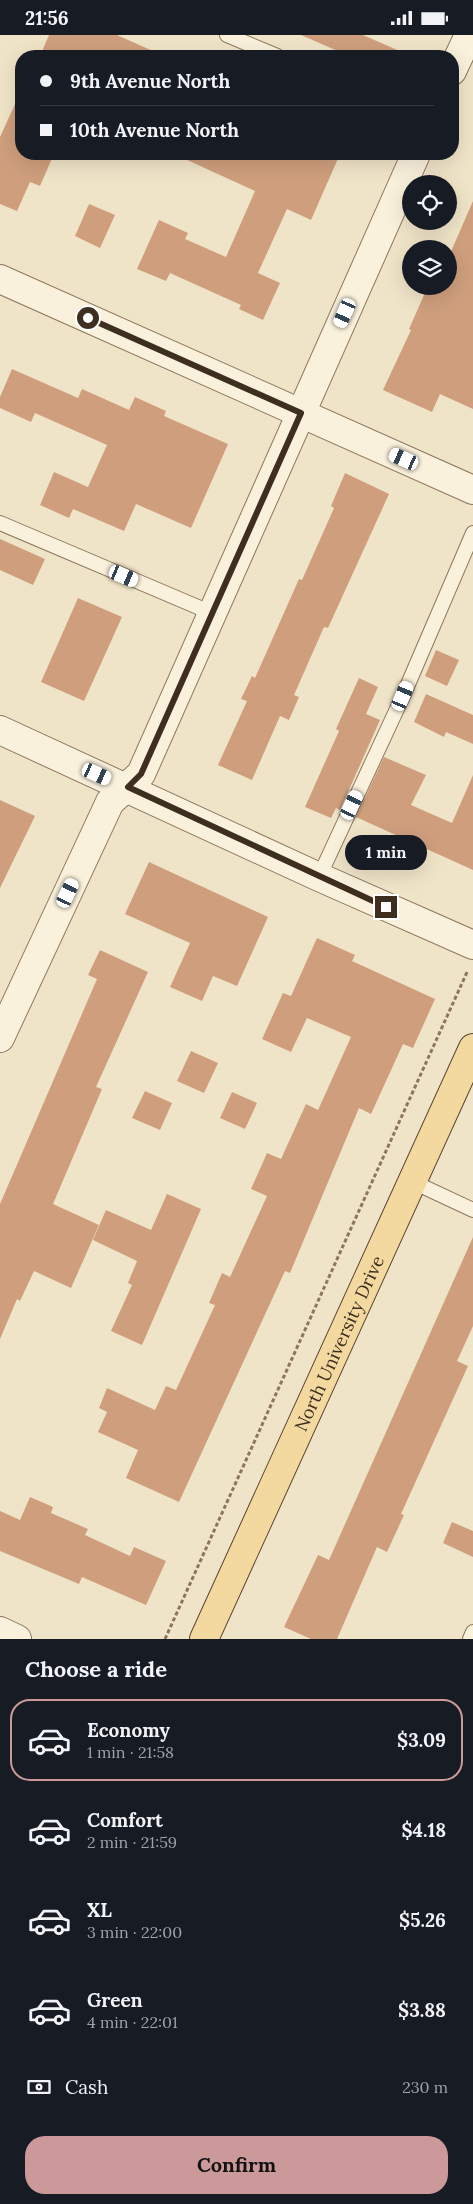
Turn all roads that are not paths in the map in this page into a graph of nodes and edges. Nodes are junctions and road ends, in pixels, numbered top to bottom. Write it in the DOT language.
graph roads {
  1 [pos="227,35"];
  2 [pos="469,35"];
  3 [pos="263,50"];
  4 [pos="459,56"];
  5 [pos="413,160"];
  6 [pos="0,279"];
  7 [pos="301,413"];
  8 [pos="473,490"];
  9 [pos="0,523"];
  10 [pos="473,533"];
  11 [pos="212,613"];
  12 [pos="0,730"];
  13 [pos="128,787"];
  14 [pos="319,877"];
  15 [pos="471,956"];
  16 [pos="0,1038"];
  17 [pos="473,1047"];
  18 [pos="411,1181"];
  19 [pos="473,1210"];
  20 [pos="0,1631"];
  21 [pos="473,1632"];
  22 [pos="17,1639"];
  23 [pos="204,1639"];
  24 [pos="470,1639"];
  1 -- 3 [label="lane"];
  2 -- 4 [label="street"];
  5 -- 7 [label="street"];
  6 -- 7 [label="street"];
  7 -- 8 [label="street"];
  7 -- 11 [label="street"];
  9 -- 11 [label="lane"];
  10 -- 14 [label="lane"];
  11 -- 13 [label="street"];
  12 -- 13 [label="street"];
  13 -- 14 [label="street"];
  13 -- 16 [label="street"];
  14 -- 15 [label="street"];
  17 -- 18 [label="main road, North University Drive"];
  18 -- 19 [label="lane"];
  18 -- 23 [label="main road, North University Drive"];
  20 -- 22 [label="street"];
  21 -- 24 [label="lane"];
}
